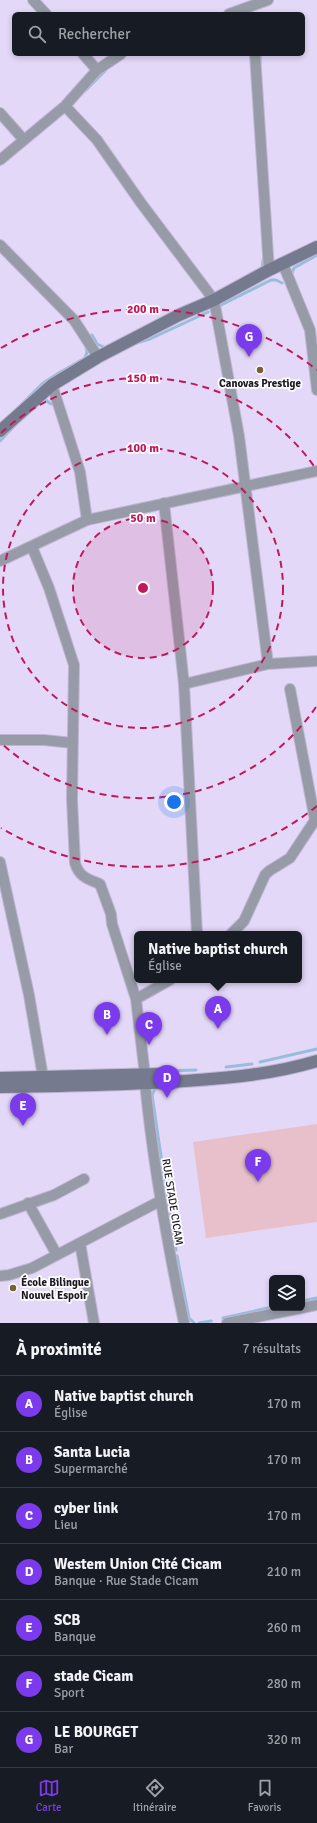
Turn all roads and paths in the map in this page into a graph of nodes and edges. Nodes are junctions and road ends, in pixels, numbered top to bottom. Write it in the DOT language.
graph roads {
  1 [pos="33,0"];
  2 [pos="268,0"];
  3 [pos="252,10"];
  4 [pos="44,12"];
  5 [pos="240,12"];
  6 [pos="84,56"];
  7 [pos="118,56"];
  8 [pos="255,56"];
  9 [pos="97,70"];
  10 [pos="65,106"];
  11 [pos="0,113"];
  12 [pos="24,140"];
  13 [pos="0,160"];
  14 [pos="0,246"];
  15 [pos="317,247"];
  16 [pos="283,264"];
  17 [pos="269,270"];
  18 [pos="214,300"];
  19 [pos="98,357"];
  20 [pos="52,385"];
  21 [pos="317,390"];
  22 [pos="0,431"];
  23 [pos="317,471"];
  24 [pos="245,486"];
  25 [pos="164,503"];
  26 [pos="87,520"];
  27 [pos="32,547"];
  28 [pos="0,561"];
  29 [pos="317,661"];
  30 [pos="268,664"];
  31 [pos="184,684"];
  32 [pos="290,689"];
  33 [pos="0,740"];
  34 [pos="73,743"];
  35 [pos="312,774"];
  36 [pos="316,820"];
  37 [pos="0,862"];
  38 [pos="198,931"];
  39 [pos="234,931"];
  40 [pos="165,983"];
  41 [pos="136,999"];
  42 [pos="317,1053"];
  43 [pos="317,1061"];
  44 [pos="43,1077"];
  45 [pos="0,1078"];
  46 [pos="145,1079"];
  47 [pos="0,1088"];
  48 [pos="84,1179"];
  49 [pos="160,1201"];
  50 [pos="28,1203"];
  51 [pos="0,1214"];
  52 [pos="80,1243"];
  53 [pos="57,1255"];
  54 [pos="0,1276"];
  55 [pos="317,1305"];
  56 [pos="305,1307"];
  57 [pos="290,1311"];
  58 [pos="256,1320"];
  59 [pos="94,1323"];
  60 [pos="184,1323"];
  61 [pos="227,1323"];
  1 -- 4 [label="street"];
  2 -- 3 [label="street"];
  3 -- 5 [label="street"];
  6 -- 9 [label="street"];
  7 -- 9 [label="street"];
  8 -- 17 [label="street"];
  9 -- 10 [label="street"];
  10 -- 12 [label="street"];
  10 -- 18 [label="street"];
  11 -- 12 [label="street"];
  12 -- 13 [label="street"];
  14 -- 19 [label="street"];
  15 -- 16 [label="main road"];
  16 -- 17 [label="main road"];
  16 -- 21 [label="street"];
  17 -- 18 [label="main road"];
  18 -- 19 [label="main road"];
  18 -- 24 [label="street"];
  19 -- 20 [label="main road"];
  20 -- 22 [label="main road"];
  20 -- 26 [label="street"];
  23 -- 24 [label="street"];
  24 -- 25 [label="street"];
  24 -- 30 [label="street"];
  25 -- 26 [label="street"];
  25 -- 31 [label="street"];
  26 -- 27 [label="street"];
  27 -- 28 [label="street"];
  27 -- 34 [label="street"];
  29 -- 30 [label="street"];
  30 -- 31 [label="street"];
  31 -- 38 [label="street"];
  32 -- 35 [label="street"];
  33 -- 34 [label="street"];
  34 -- 41 [label="street, RUE STADE CICAM"];
  35 -- 36 [label="street"];
  36 -- 39 [label="street"];
  37 -- 44 [label="street"];
  40 -- 41 [label="street"];
  41 -- 46 [label="street, RUE STADE CICAM"];
  42 -- 46 [label="main road"];
  43 -- 46 [label="main road"];
  44 -- 45 [label="main road"];
  44 -- 46 [label="main road"];
  46 -- 47 [label="main road"];
  46 -- 49 [label="street, RUE STADE CICAM"];
  48 -- 50 [label="street"];
  49 -- 52 [label="street"];
  49 -- 60 [label="street, RUE STADE CICAM"];
  50 -- 51 [label="street"];
  50 -- 53 [label="street"];
  52 -- 53 [label="street"];
  52 -- 59 [label="street"];
  53 -- 54 [label="street"];
  55 -- 56 [label="street"];
  57 -- 58 [label="street"];
  58 -- 61 [label="street"];
}
